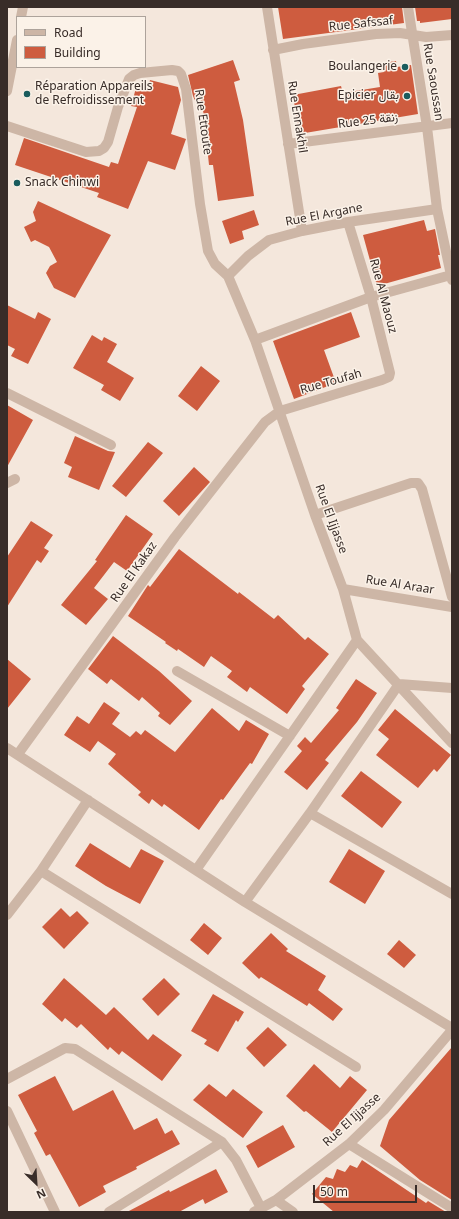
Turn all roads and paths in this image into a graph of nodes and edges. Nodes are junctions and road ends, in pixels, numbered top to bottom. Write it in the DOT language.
graph roads {
  1 [pos="267,7"];
  2 [pos="408,7"];
  3 [pos="412,34"];
  4 [pos="452,34"];
  5 [pos="16,45"];
  6 [pos="273,50"];
  7 [pos="7,91"];
  8 [pos="452,123"];
  9 [pos="7,126"];
  10 [pos="427,127"];
  11 [pos="288,144"];
  12 [pos="437,209"];
  13 [pos="348,222"];
  14 [pos="302,231"];
  15 [pos="228,276"];
  16 [pos="451,277"];
  17 [pos="371,297"];
  18 [pos="255,340"];
  19 [pos="389,377"];
  20 [pos="7,393"];
  21 [pos="280,411"];
  22 [pos="111,445"];
  23 [pos="315,515"];
  24 [pos="343,589"];
  25 [pos="452,597"];
  26 [pos="452,607"];
  27 [pos="357,640"];
  28 [pos="177,670"];
  29 [pos="398,684"];
  30 [pos="452,688"];
  31 [pos="290,736"];
  32 [pos="452,743"];
  33 [pos="7,748"];
  34 [pos="18,754"];
  35 [pos="88,800"];
  36 [pos="310,813"];
  37 [pos="196,870"];
  38 [pos="41,871"];
  39 [pos="452,894"];
  40 [pos="245,902"];
  41 [pos="7,914"];
  42 [pos="452,1029"];
  43 [pos="356,1067"];
  44 [pos="7,1079"];
  45 [pos="7,1111"];
  46 [pos="222,1142"];
  47 [pos="348,1144"];
  48 [pos="276,1200"];
  49 [pos="452,1208"];
  50 [pos="258,1210"];
  51 [pos="54,1212"];
  52 [pos="109,1212"];
  53 [pos="293,1212"];
  1 -- 6 [label="street, Rue Ennakhil"];
  2 -- 3 [label="street, Rue Saoussan"];
  3 -- 4 [label="street, Rue Safssaf"];
  3 -- 6 [label="street, Rue Safssaf"];
  3 -- 10 [label="street, Rue Saoussan"];
  5 -- 7 [label="street"];
  6 -- 11 [label="street, Rue Ennakhil"];
  8 -- 10 [label="street, Rue 25 زنقة"];
  9 -- 15 [label="street, Rue Ettoute"];
  10 -- 11 [label="street, Rue 25 زنقة"];
  10 -- 12 [label="street, Rue Saoussan"];
  11 -- 14 [label="street, Rue Ennakhil"];
  12 -- 13 [label="street, Rue El Argane"];
  12 -- 16 [label="street, Rue Saoussan"];
  13 -- 14 [label="street, Rue El Argane"];
  13 -- 17 [label="street, Rue Al Maouz"];
  14 -- 15 [label="street, Rue El Argane"];
  15 -- 18 [label="street, Rue El Ijjasse"];
  16 -- 17 [label="street"];
  17 -- 18 [label="street"];
  17 -- 19 [label="street, Rue Al Maouz"];
  18 -- 21 [label="street, Rue El Ijjasse"];
  19 -- 21 [label="street, Rue Toufah"];
  20 -- 22 [label="street"];
  21 -- 23 [label="street, Rue El Ijjasse"];
  21 -- 34 [label="street, Rue El Kakaz"];
  23 -- 24 [label="street, Rue El Ijjasse"];
  23 -- 25 [label="street"];
  24 -- 26 [label="street, Rue Al Araar"];
  24 -- 27 [label="street, Rue El Ijjasse"];
  27 -- 29 [label="street, Rue El Ijjasse"];
  27 -- 31 [label="street"];
  28 -- 31 [label="street"];
  29 -- 30 [label="street"];
  29 -- 32 [label="street, Rue El Ijjasse"];
  29 -- 36 [label="street"];
  31 -- 37 [label="street"];
  33 -- 34 [label="street"];
  34 -- 35 [label="street"];
  35 -- 37 [label="street"];
  35 -- 38 [label="street"];
  36 -- 39 [label="street"];
  36 -- 40 [label="street"];
  37 -- 40 [label="street"];
  38 -- 41 [label="street"];
  38 -- 43 [label="street"];
  40 -- 42 [label="street"];
  42 -- 47 [label="street, Rue El Ijjasse"];
  44 -- 46 [label="street"];
  45 -- 51 [label="street"];
  46 -- 50 [label="street"];
  46 -- 52 [label="street"];
  47 -- 48 [label="street, Rue El Ijjasse"];
  47 -- 49 [label="street"];
  48 -- 50 [label="street, Rue El Ijjasse"];
  48 -- 53 [label="street"];
}
